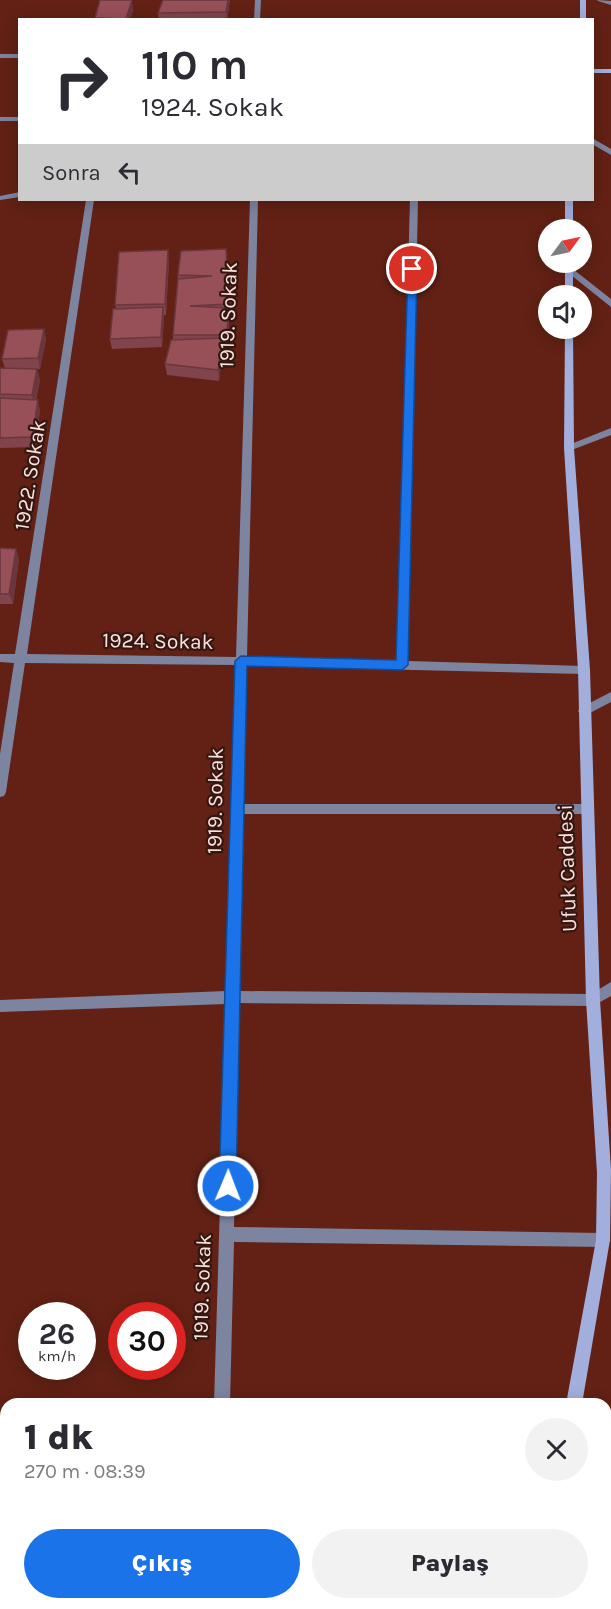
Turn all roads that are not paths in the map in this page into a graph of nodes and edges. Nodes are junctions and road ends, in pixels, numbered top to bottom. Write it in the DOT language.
graph roads {
  1 [pos="258,0"];
  2 [pos="583,0"];
  3 [pos="600,0"];
  4 [pos="611,3"];
  5 [pos="257,18"];
  6 [pos="583,18"];
  7 [pos="0,56"];
  8 [pos="18,56"];
  9 [pos="594,71"];
  10 [pos="611,71"];
  11 [pos="0,119"];
  12 [pos="18,119"];
  13 [pos="594,141"];
  14 [pos="611,153"];
  15 [pos="18,194"];
  16 [pos="0,198"];
  17 [pos="90,201"];
  18 [pos="254,201"];
  19 [pos="414,201"];
  20 [pos="569,201"];
  21 [pos="569,219"];
  22 [pos="577,273"];
  23 [pos="611,304"];
  24 [pos="569,339"];
  25 [pos="611,431"];
  26 [pos="569,448"];
  27 [pos="0,658"];
  28 [pos="20,659"];
  29 [pos="241,661"];
  30 [pos="402,665"];
  31 [pos="584,669"];
  32 [pos="611,697"];
  33 [pos="584,711"];
  34 [pos="0,792"];
  35 [pos="237,809"];
  36 [pos="587,809"];
  37 [pos="611,988"];
  38 [pos="233,997"];
  39 [pos="593,1000"];
  40 [pos="0,1006"];
  41 [pos="607,1170"];
  42 [pos="226,1234"];
  43 [pos="603,1240"];
  44 [pos="222,1398"];
  45 [pos="575,1398"];
  1 -- 5 [label="street"];
  2 -- 6 [label="main road"];
  3 -- 4 [label="street"];
  7 -- 8 [label="street"];
  9 -- 10 [label="main road"];
  11 -- 12 [label="street"];
  13 -- 14 [label="street"];
  15 -- 16 [label="street"];
  17 -- 28 [label="street, 1922. Sokak"];
  18 -- 29 [label="street, 1919. Sokak"];
  19 -- 30 [label="street"];
  20 -- 21 [label="main road"];
  22 -- 23 [label="street"];
  24 -- 26 [label="main road, Ufuk Caddesi"];
  25 -- 26 [label="street"];
  26 -- 31 [label="main road, Ufuk Caddesi"];
  27 -- 28 [label="street, 1924. Sokak"];
  28 -- 29 [label="street, 1924. Sokak"];
  28 -- 34 [label="street, 1922. Sokak"];
  29 -- 30 [label="street, 1924. Sokak"];
  29 -- 35 [label="street, 1919. Sokak"];
  30 -- 31 [label="street, 1924. Sokak"];
  31 -- 33 [label="main road, Ufuk Caddesi"];
  32 -- 33 [label="street"];
  33 -- 36 [label="main road, Ufuk Caddesi"];
  35 -- 36 [label="street"];
  35 -- 38 [label="street, 1919. Sokak"];
  36 -- 39 [label="main road, Ufuk Caddesi"];
  37 -- 39 [label="street"];
  38 -- 39 [label="street"];
  38 -- 40 [label="street"];
  38 -- 42 [label="street, 1919. Sokak"];
  39 -- 41 [label="main road, Ufuk Caddesi"];
  41 -- 43 [label="main road, Ufuk Caddesi"];
  42 -- 43 [label="street"];
  42 -- 44 [label="street, 1919. Sokak"];
  43 -- 45 [label="main road, Ufuk Caddesi"];
}
